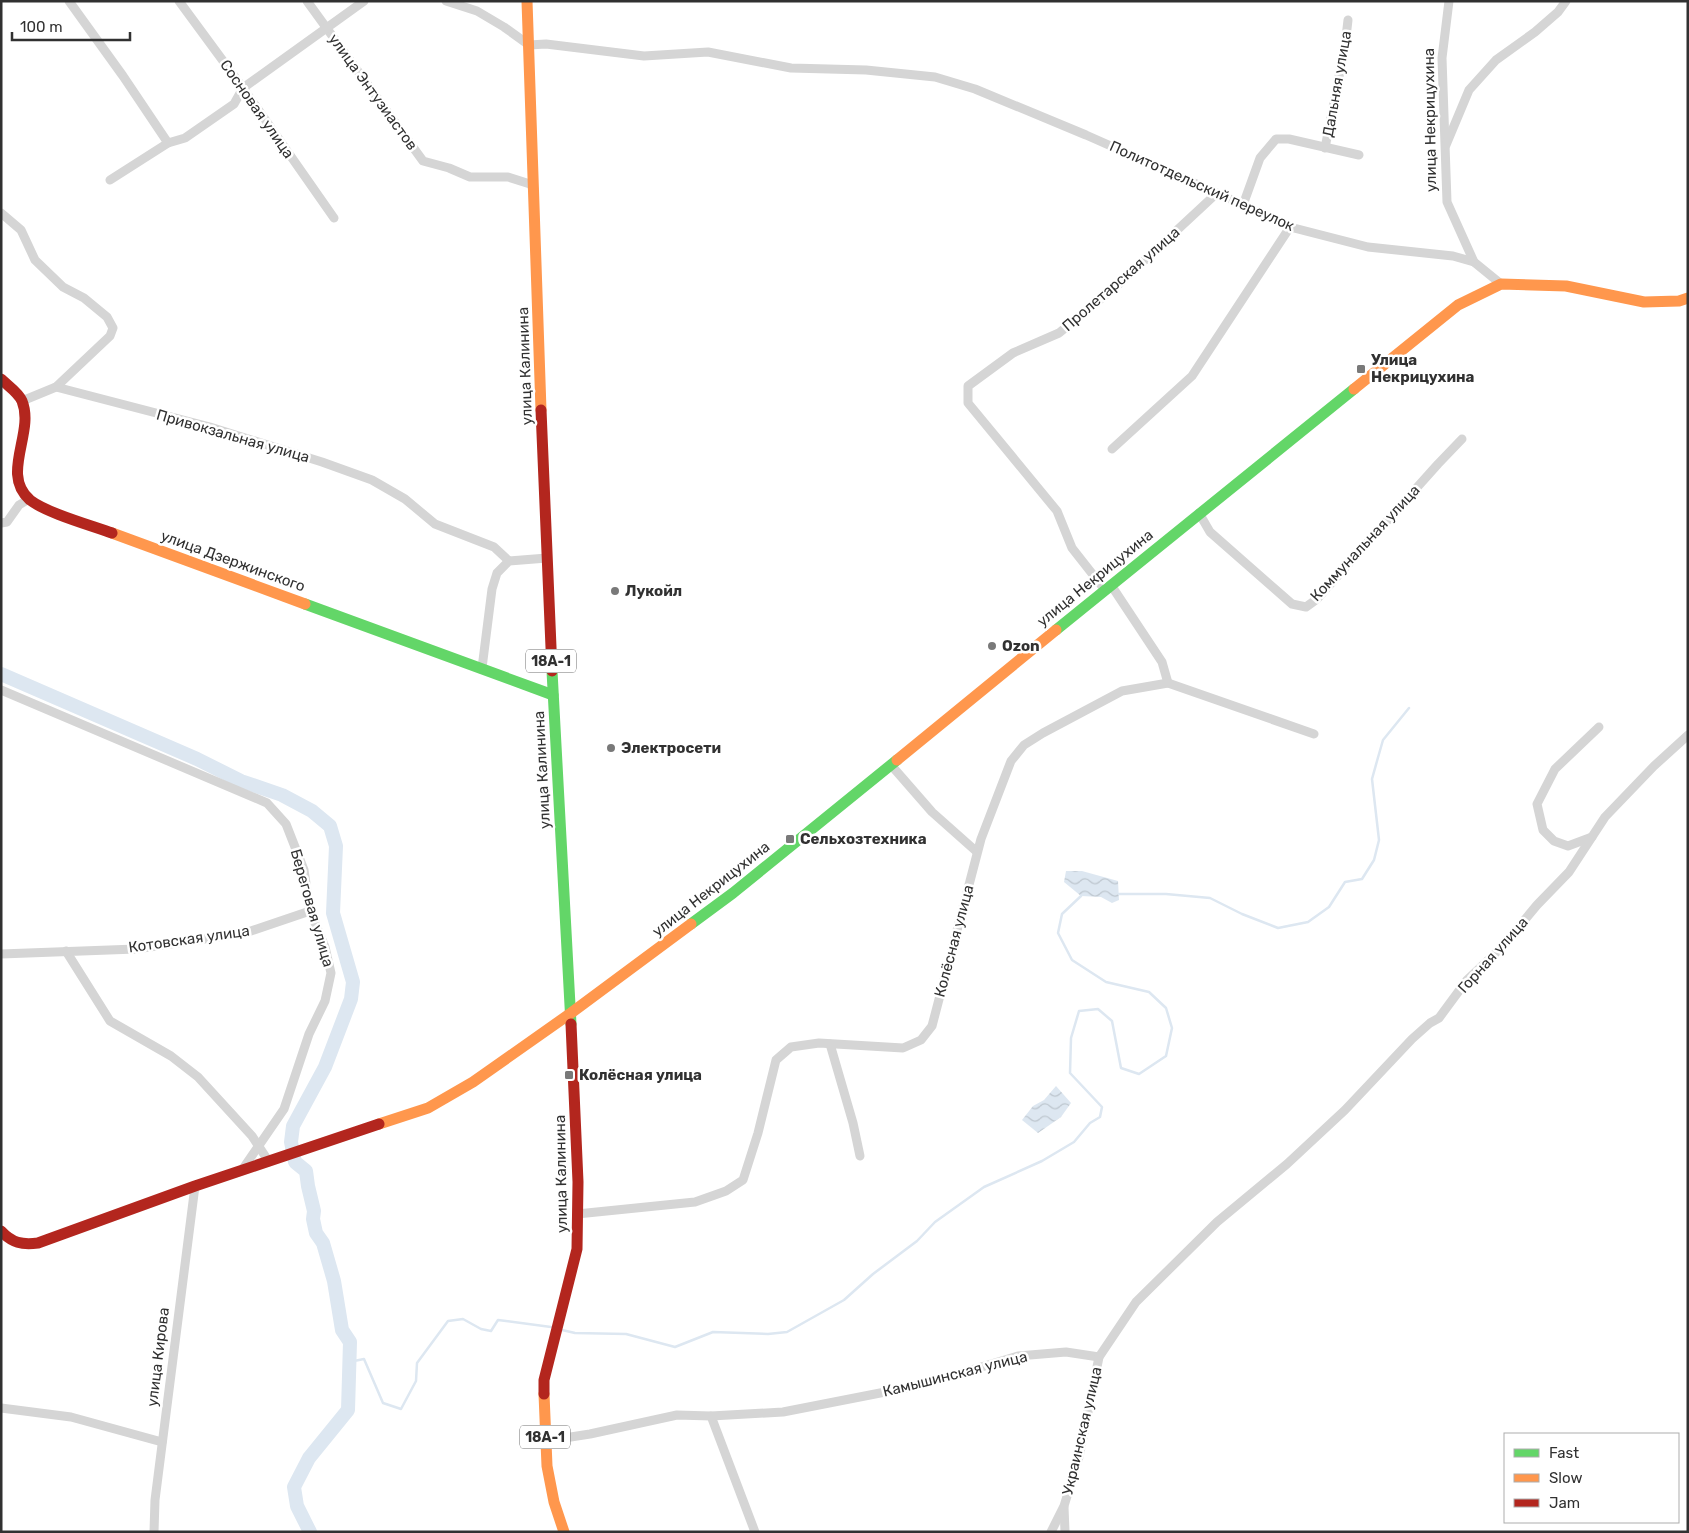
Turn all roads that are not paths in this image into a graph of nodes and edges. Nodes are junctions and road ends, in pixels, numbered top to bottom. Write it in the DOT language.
graph roads {
  1 [pos="69,1"];
  2 [pos="180,1"];
  3 [pos="307,1"];
  4 [pos="364,1"];
  5 [pos="446,1"];
  6 [pos="527,1"];
  7 [pos="1449,1"];
  8 [pos="1566,1"];
  9 [pos="465,4"];
  10 [pos="1348,20"];
  11 [pos="326,28"];
  12 [pos="529,45"];
  13 [pos="243,88"];
  14 [pos="168,143"];
  15 [pos="1325,148"];
  16 [pos="1445,148"];
  17 [pos="1359,155"];
  18 [pos="110,180"];
  19 [pos="534,189"];
  20 [pos="1217,193"];
  21 [pos="1243,205"];
  22 [pos="1,213"];
  23 [pos="334,218"];
  24 [pos="1290,227"];
  25 [pos="1474,262"];
  26 [pos="1501,284"];
  27 [pos="1688,298"];
  28 [pos="1,379"];
  29 [pos="56,386"];
  30 [pos="22,401"];
  31 [pos="1462,439"];
  32 [pos="1112,449"];
  33 [pos="29,499"];
  34 [pos="1199,513"];
  35 [pos="1,523"];
  36 [pos="547,558"];
  37 [pos="509,561"];
  38 [pos="1108,587"];
  39 [pos="482,668"];
  40 [pos="1168,683"];
  41 [pos="1,690"];
  42 [pos="553,695"];
  43 [pos="1599,727"];
  44 [pos="1314,734"];
  45 [pos="1688,735"];
  46 [pos="891,765"];
  47 [pos="1592,836"];
  48 [pos="978,852"];
  49 [pos="310,911"];
  50 [pos="66,952"];
  51 [pos="1,954"];
  52 [pos="571,1013"];
  53 [pos="830,1044"];
  54 [pos="259,1146"];
  55 [pos="860,1156"];
  56 [pos="271,1161"];
  57 [pos="242,1170"];
  58 [pos="195,1186"];
  59 [pos="577,1214"];
  60 [pos="1,1231"];
  61 [pos="1099,1357"];
  62 [pos="1,1408"];
  63 [pos="711,1416"];
  64 [pos="544,1441"];
  65 [pos="162,1442"];
  66 [pos="1064,1506"];
  67 [pos="154,1532"];
  68 [pos="564,1532"];
  69 [pos="755,1532"];
  70 [pos="1051,1532"];
  71 [pos="1065,1532"];
  1 -- 14 [label="street"];
  2 -- 13 [label="street, Сосновая улица"];
  3 -- 11 [label="street, улица Энтузиастов"];
  4 -- 11 [label="street"];
  5 -- 9 [label="street"];
  6 -- 12 [label="street, улица Калинина / 18А-1"];
  7 -- 16 [label="street, улица Некрицухина"];
  8 -- 16 [label="street"];
  9 -- 12 [label="street"];
  10 -- 15 [label="street, Дальняя улица"];
  11 -- 13 [label="street"];
  11 -- 19 [label="street, улица Энтузиастов"];
  12 -- 19 [label="street, улица Калинина / 18А-1"];
  12 -- 20 [label="street, Политотдельский переулок"];
  13 -- 14 [label="street"];
  13 -- 23 [label="street, Сосновая улица"];
  14 -- 18 [label="street"];
  15 -- 17 [label="street"];
  15 -- 21 [label="street"];
  16 -- 25 [label="street, улица Некрицухина"];
  19 -- 36 [label="street, улица Калинина / 18А-1"];
  20 -- 21 [label="street, Политотдельский переулок"];
  20 -- 38 [label="street, Пролетарская улица"];
  21 -- 24 [label="street, Политотдельский переулок"];
  22 -- 29 [label="street"];
  24 -- 25 [label="street, Политотдельский переулок"];
  24 -- 32 [label="street"];
  25 -- 26 [label="street, Политотдельский переулок"];
  26 -- 27 [label="street"];
  26 -- 34 [label="street, улица Некрицухина"];
  28 -- 30 [label="street"];
  29 -- 30 [label="street"];
  29 -- 37 [label="street, Привокзальная улица"];
  30 -- 33 [label="street"];
  31 -- 34 [label="street, Коммунальная улица"];
  33 -- 35 [label="street"];
  33 -- 39 [label="street, улица Дзержинского"];
  34 -- 38 [label="street, улица Некрицухина"];
  36 -- 37 [label="street"];
  36 -- 42 [label="street, улица Калинина / 18А-1"];
  37 -- 39 [label="street"];
  38 -- 40 [label="street"];
  38 -- 46 [label="street, улица Некрицухина"];
  39 -- 42 [label="street, улица Дзержинского"];
  40 -- 44 [label="street, Колёсная улица"];
  40 -- 48 [label="street, Колёсная улица"];
  41 -- 49 [label="street, Береговая улица"];
  42 -- 52 [label="street, улица Калинина / 18А-1"];
  43 -- 47 [label="street"];
  45 -- 47 [label="street, Горная улица"];
  46 -- 48 [label="street"];
  46 -- 52 [label="street, улица Некрицухина"];
  47 -- 61 [label="street, Горная улица"];
  48 -- 53 [label="street, Колёсная улица"];
  49 -- 50 [label="street, Котовская улица"];
  49 -- 54 [label="street, Береговая улица"];
  50 -- 51 [label="street, Котовская улица"];
  50 -- 54 [label="street"];
  52 -- 56 [label="street, улица Некрицухина"];
  52 -- 59 [label="street, улица Калинина / 18А-1"];
  53 -- 55 [label="street"];
  53 -- 59 [label="street, Колёсная улица"];
  54 -- 56 [label="street"];
  54 -- 57 [label="street, Береговая улица"];
  56 -- 57 [label="street"];
  57 -- 58 [label="street"];
  58 -- 60 [label="street"];
  58 -- 65 [label="street, улица Кирова"];
  59 -- 64 [label="street, улица Калинина / 18А-1"];
  61 -- 63 [label="street, Камышинская улица"];
  61 -- 66 [label="street, Украинская улица"];
  62 -- 65 [label="street"];
  63 -- 64 [label="street, Камышинская улица"];
  63 -- 69 [label="street"];
  64 -- 68 [label="street, улица Калинина / 18А-1"];
  65 -- 67 [label="street, улица Кирова"];
  66 -- 70 [label="street, Украинская улица"];
  66 -- 71 [label="street"];
}
